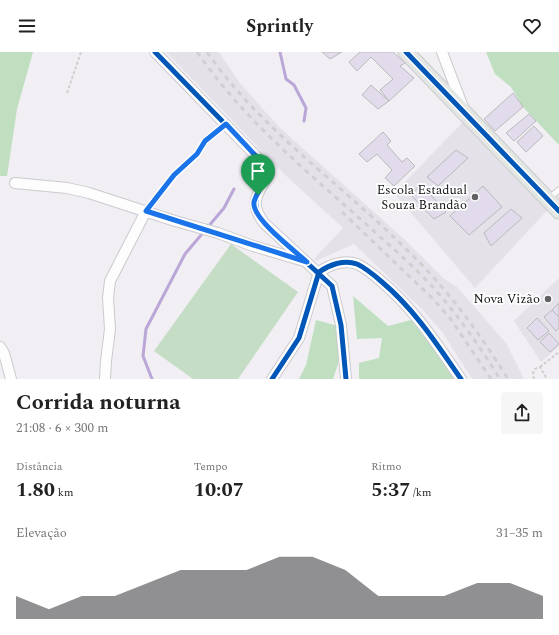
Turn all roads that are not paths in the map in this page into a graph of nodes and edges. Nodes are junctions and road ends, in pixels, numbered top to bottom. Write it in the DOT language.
graph roads {
  1 [pos="155,52"];
  2 [pos="406,52"];
  3 [pos="442,52"];
  4 [pos="465,112"];
  5 [pos="15,182"];
  6 [pos="554,194"];
  7 [pos="146,211"];
  8 [pos="559,211"];
  9 [pos="307,262"];
  10 [pos="319,272"];
  11 [pos="0,347"];
  12 [pos="11,379"];
  13 [pos="105,379"];
  14 [pos="272,379"];
  15 [pos="346,379"];
  16 [pos="461,379"];
  1 -- 9 [label="street"];
  2 -- 4 [label="main road"];
  3 -- 4 [label="street"];
  4 -- 6 [label="main road"];
  5 -- 7 [label="street"];
  6 -- 8 [label="main road"];
  7 -- 9 [label="street"];
  7 -- 13 [label="street"];
  9 -- 10 [label="street"];
  10 -- 14 [label="street"];
  10 -- 15 [label="street"];
  10 -- 16 [label="street"];
  11 -- 12 [label="street"];
}
